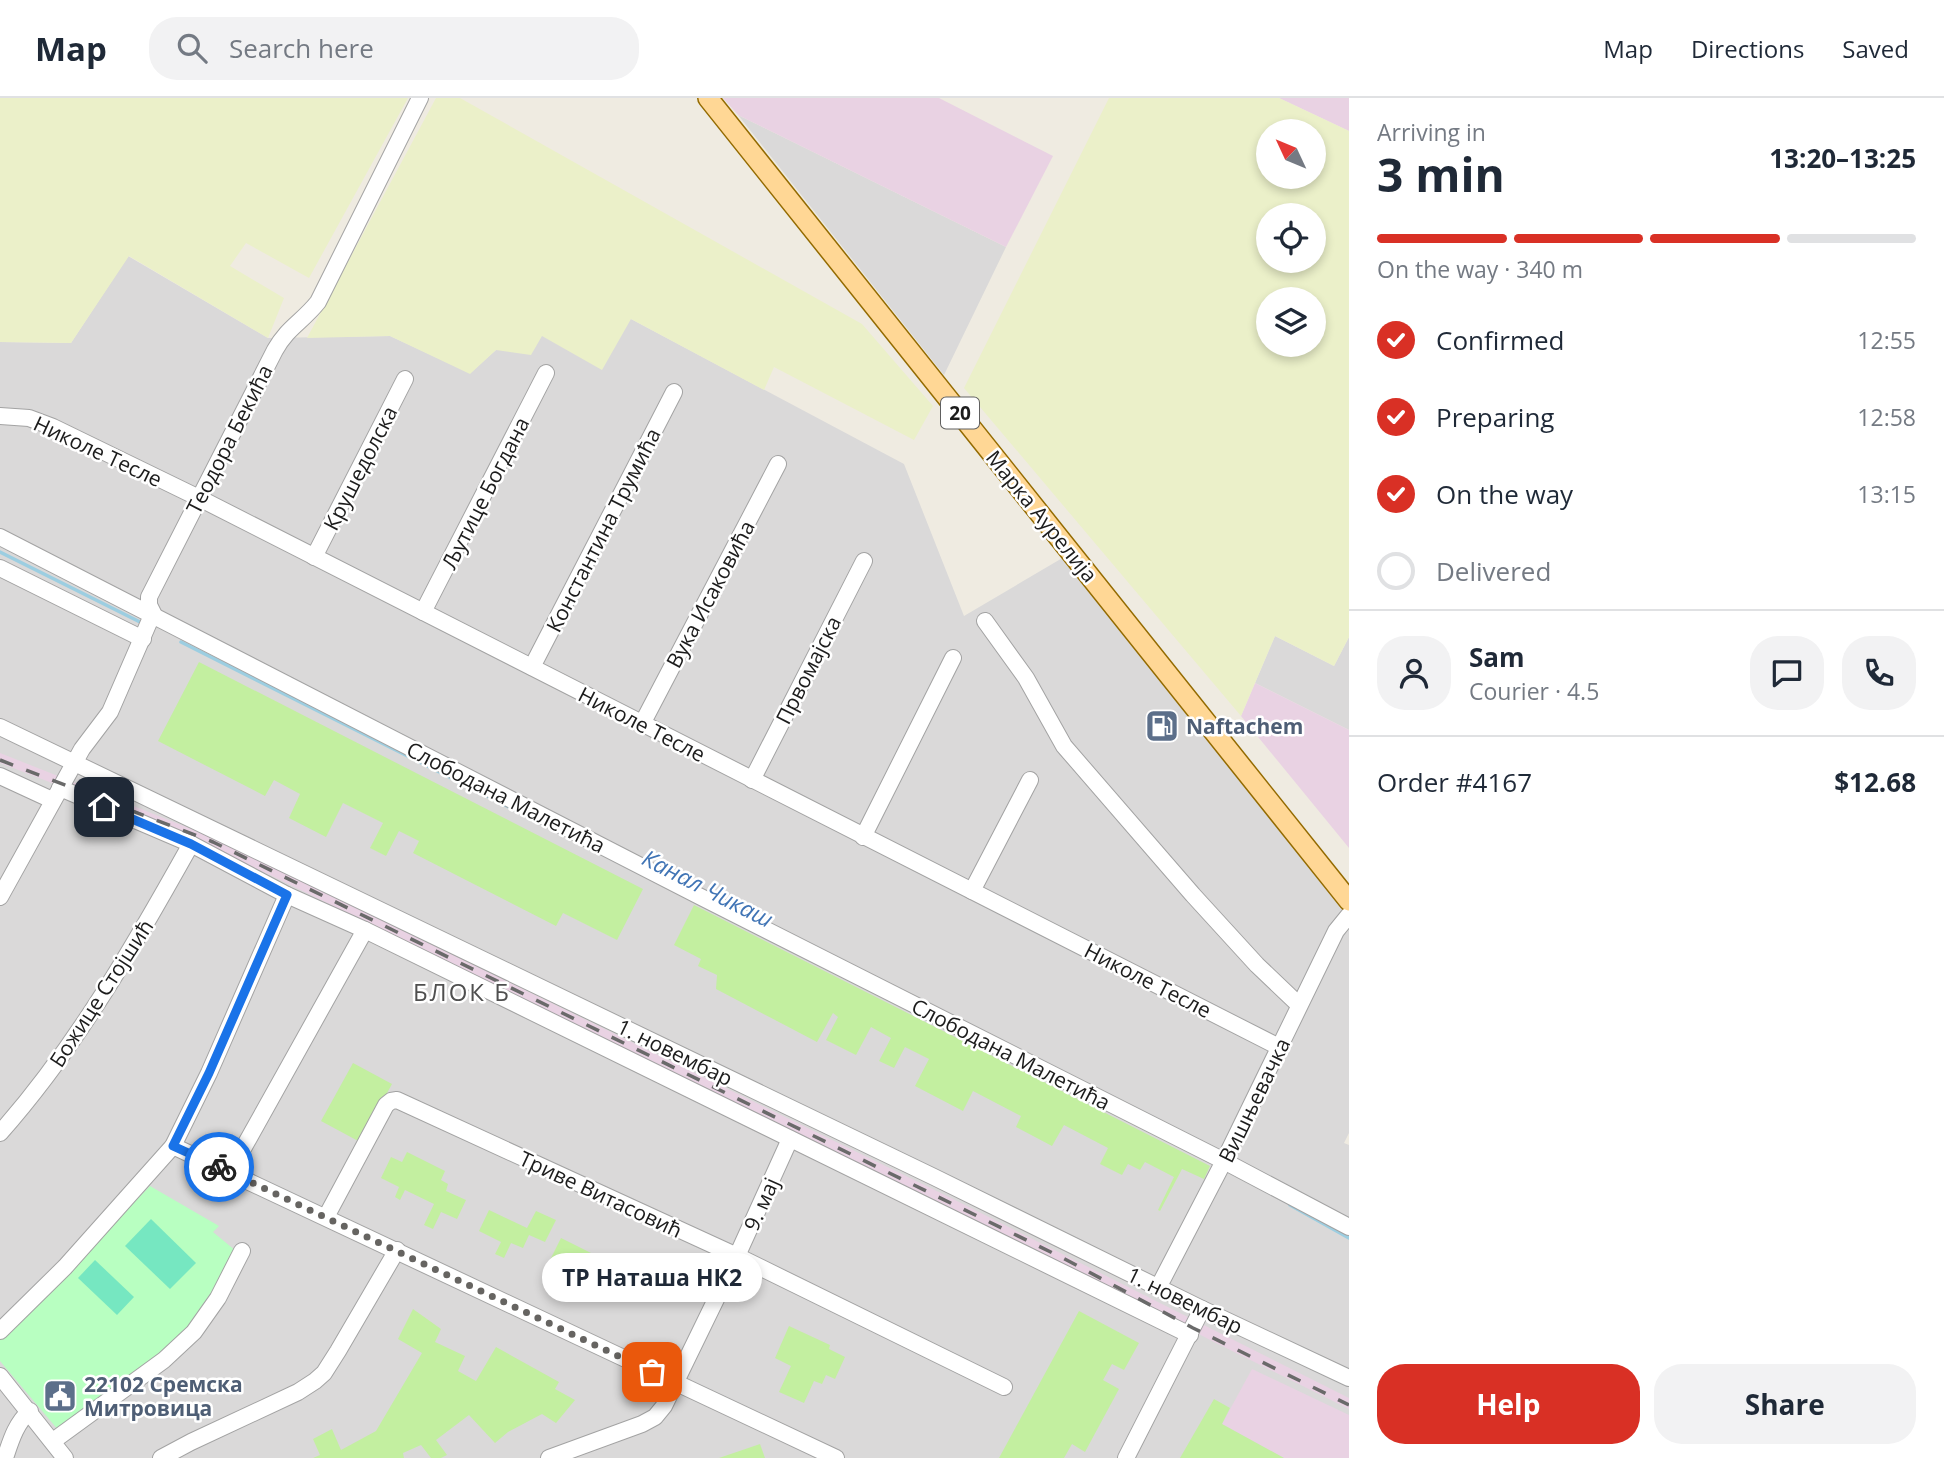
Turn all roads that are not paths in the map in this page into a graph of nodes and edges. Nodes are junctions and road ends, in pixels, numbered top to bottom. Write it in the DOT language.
graph roads {
  1 [pos="420,98"];
  2 [pos="708,98"];
  3 [pos="546,373"];
  4 [pos="405,379"];
  5 [pos="674,392"];
  6 [pos="0,416"];
  7 [pos="778,464"];
  8 [pos="199,498"];
  9 [pos="0,537"];
  10 [pos="314,557"];
  11 [pos="864,561"];
  12 [pos="0,569"];
  13 [pos="423,612"];
  14 [pos="152,617"];
  15 [pos="985,621"];
  16 [pos="144,637"];
  17 [pos="953,658"];
  18 [pos="532,667"];
  19 [pos="642,724"];
  20 [pos="0,727"];
  21 [pos="74,763"];
  22 [pos="0,776"];
  23 [pos="752,780"];
  24 [pos="1030,780"];
  25 [pos="56,794"];
  26 [pos="863,837"];
  27 [pos="191,844"];
  28 [pos="972,891"];
  29 [pos="287,895"];
  30 [pos="0,897"];
  31 [pos="1349,901"];
  32 [pos="1349,915"];
  33 [pos="365,930"];
  34 [pos="1299,1005"];
  35 [pos="1279,1047"];
  36 [pos="0,1133"];
  37 [pos="790,1139"];
  38 [pos="173,1146"];
  39 [pos="1224,1161"];
  40 [pos="230,1172"];
  41 [pos="326,1217"];
  42 [pos="1349,1227"];
  43 [pos="397,1250"];
  44 [pos="242,1251"];
  45 [pos="737,1256"];
  46 [pos="1159,1286"];
  47 [pos="1202,1309"];
  48 [pos="0,1331"];
  49 [pos="1190,1335"];
  50 [pos="0,1376"];
  51 [pos="1349,1378"];
  52 [pos="675,1383"];
  53 [pos="1004,1387"];
  54 [pos="30,1411"];
  55 [pos="53,1441"];
  56 [pos="558,1456"];
  57 [pos="5,1458"];
  58 [pos="65,1458"];
  59 [pos="162,1458"];
  60 [pos="836,1458"];
  61 [pos="1126,1458"];
  1 -- 8 [label="street, Теодора Бекића"];
  2 -- 31 [label="main road, Марка Аурелија / 20"];
  3 -- 13 [label="street, Љутице Богдана"];
  4 -- 10 [label="street, Крушедолска"];
  5 -- 18 [label="street, Константина Трумића"];
  6 -- 8 [label="street, Николе Тесле"];
  7 -- 19 [label="street, Вука Исаковића"];
  8 -- 10 [label="street, Николе Тесле"];
  8 -- 14 [label="street, Теодора Бекића"];
  9 -- 14 [label="street, Слободана Малетића"];
  10 -- 13 [label="street, Николе Тесле"];
  11 -- 23 [label="street, Првомајска"];
  12 -- 16 [label="street"];
  13 -- 18 [label="street, Николе Тесле"];
  14 -- 16 [label="street, Теодора Бекића"];
  14 -- 39 [label="street, Слободана Малетића"];
  15 -- 34 [label="street"];
  16 -- 21 [label="street, Теодора Бекића"];
  17 -- 26 [label="street"];
  18 -- 19 [label="street, Николе Тесле"];
  19 -- 23 [label="street, Николе Тесле"];
  20 -- 21 [label="street, 1. новембар"];
  21 -- 25 [label="street, Теодора Бекића"];
  21 -- 46 [label="street, 1. новембар"];
  22 -- 25 [label="street, 1. новембар"];
  23 -- 26 [label="street, Николе Тесле"];
  24 -- 28 [label="street"];
  25 -- 27 [label="street, 1. новембар"];
  25 -- 30 [label="street, Теодора Бекића"];
  26 -- 28 [label="street, Николе Тесле"];
  27 -- 29 [label="street, 1. новембар"];
  27 -- 36 [label="street, Божице Стојшић"];
  28 -- 35 [label="street, Николе Тесле"];
  29 -- 33 [label="street, 1. новембар"];
  29 -- 38 [label="street"];
  32 -- 34 [label="street, Вишњевачка"];
  33 -- 37 [label="street, 1. новембар"];
  33 -- 40 [label="street"];
  34 -- 35 [label="street, Вишњевачка"];
  35 -- 39 [label="street, Вишњевачка"];
  37 -- 45 [label="street, 9. мај"];
  37 -- 49 [label="street, 1. новембар"];
  38 -- 40 [label="street"];
  38 -- 48 [label="street"];
  39 -- 42 [label="street, Слободана Малетића"];
  39 -- 46 [label="street, Вишњевачка"];
  40 -- 41 [label="street"];
  41 -- 43 [label="street"];
  41 -- 45 [label="street, Триве Витасовић"];
  43 -- 52 [label="street"];
  43 -- 59 [label="street"];
  44 -- 55 [label="street"];
  45 -- 52 [label="street, 9. мај"];
  45 -- 53 [label="street, Триве Витасовић"];
  46 -- 47 [label="street, 1. новембар"];
  47 -- 49 [label="street"];
  47 -- 51 [label="street, 1. новембар"];
  49 -- 61 [label="street"];
  50 -- 54 [label="street"];
  52 -- 56 [label="street, 9. мај"];
  52 -- 60 [label="street"];
  54 -- 55 [label="street"];
  54 -- 57 [label="street"];
  55 -- 58 [label="street"];
}
